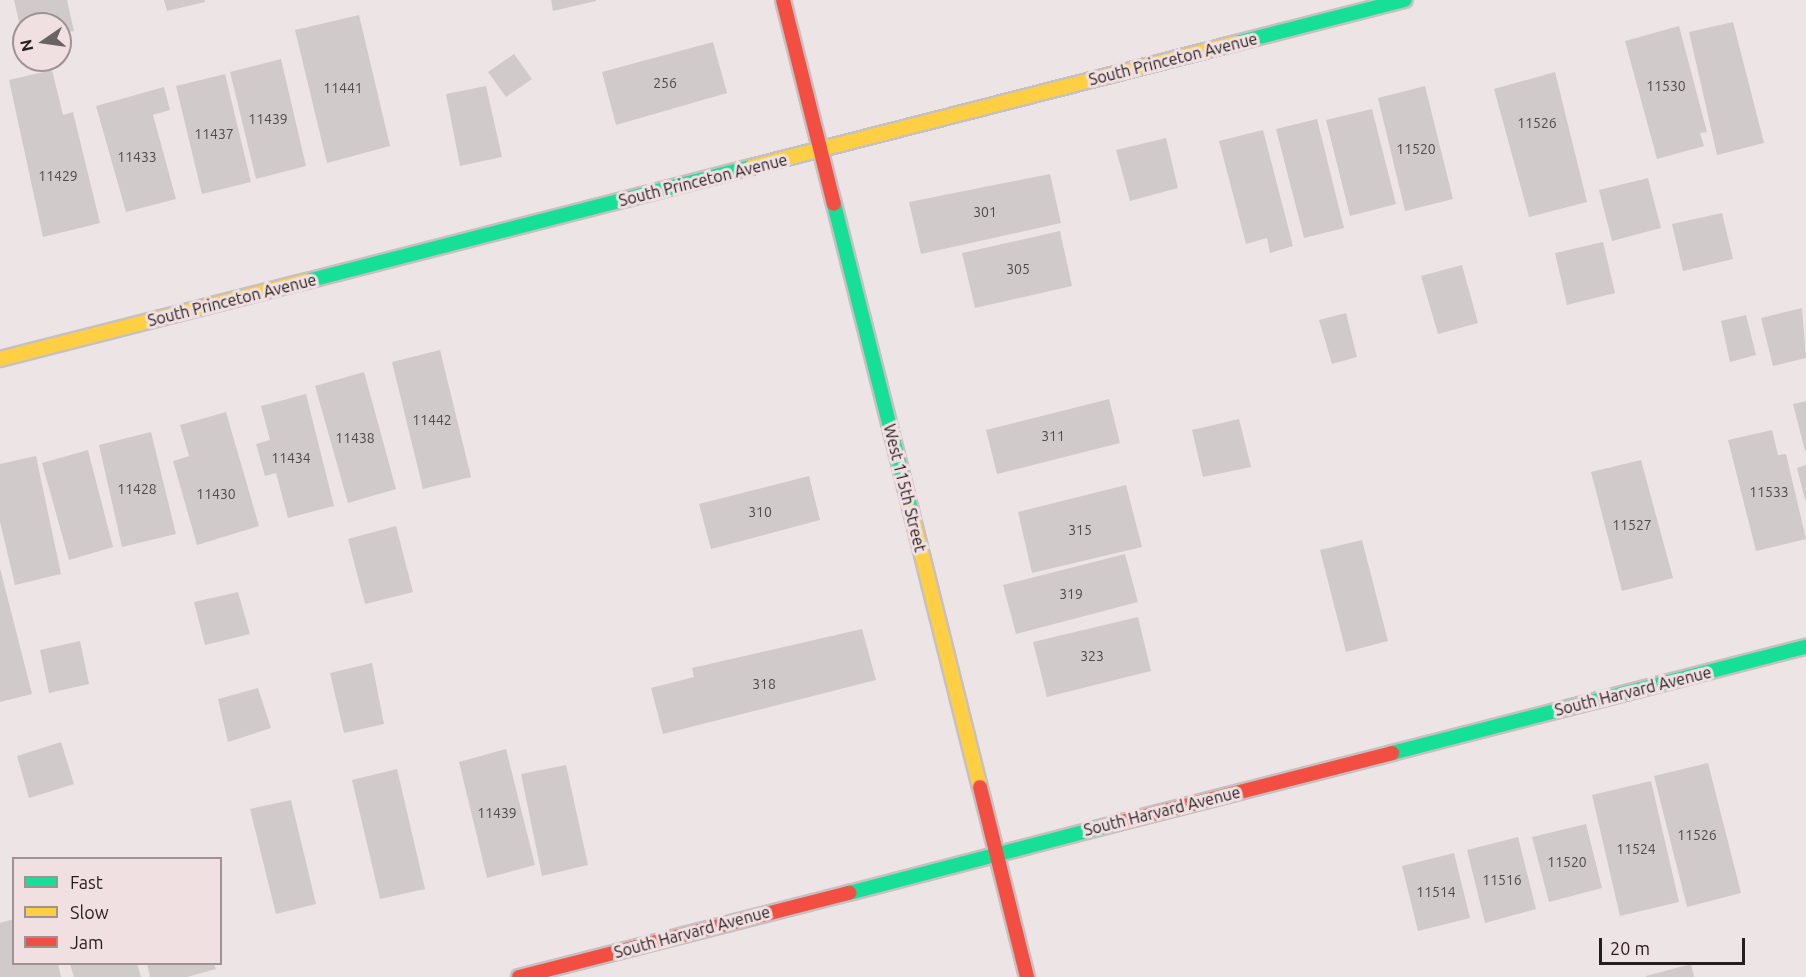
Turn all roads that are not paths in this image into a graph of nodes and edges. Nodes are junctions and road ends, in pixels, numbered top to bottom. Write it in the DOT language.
graph roads {
  1 [pos="783,0"];
  2 [pos="1405,0"];
  3 [pos="820,150"];
  4 [pos="0,359"];
  5 [pos="1806,647"];
  6 [pos="995,853"];
  7 [pos="519,977"];
  8 [pos="1027,977"];
  1 -- 3 [label="street, West 115th Street"];
  2 -- 3 [label="street, South Princeton Avenue"];
  3 -- 4 [label="street, South Princeton Avenue"];
  3 -- 6 [label="street, West 115th Street"];
  5 -- 6 [label="street, South Harvard Avenue"];
  6 -- 7 [label="street, South Harvard Avenue"];
  6 -- 8 [label="street, West 115th Street"];
}
